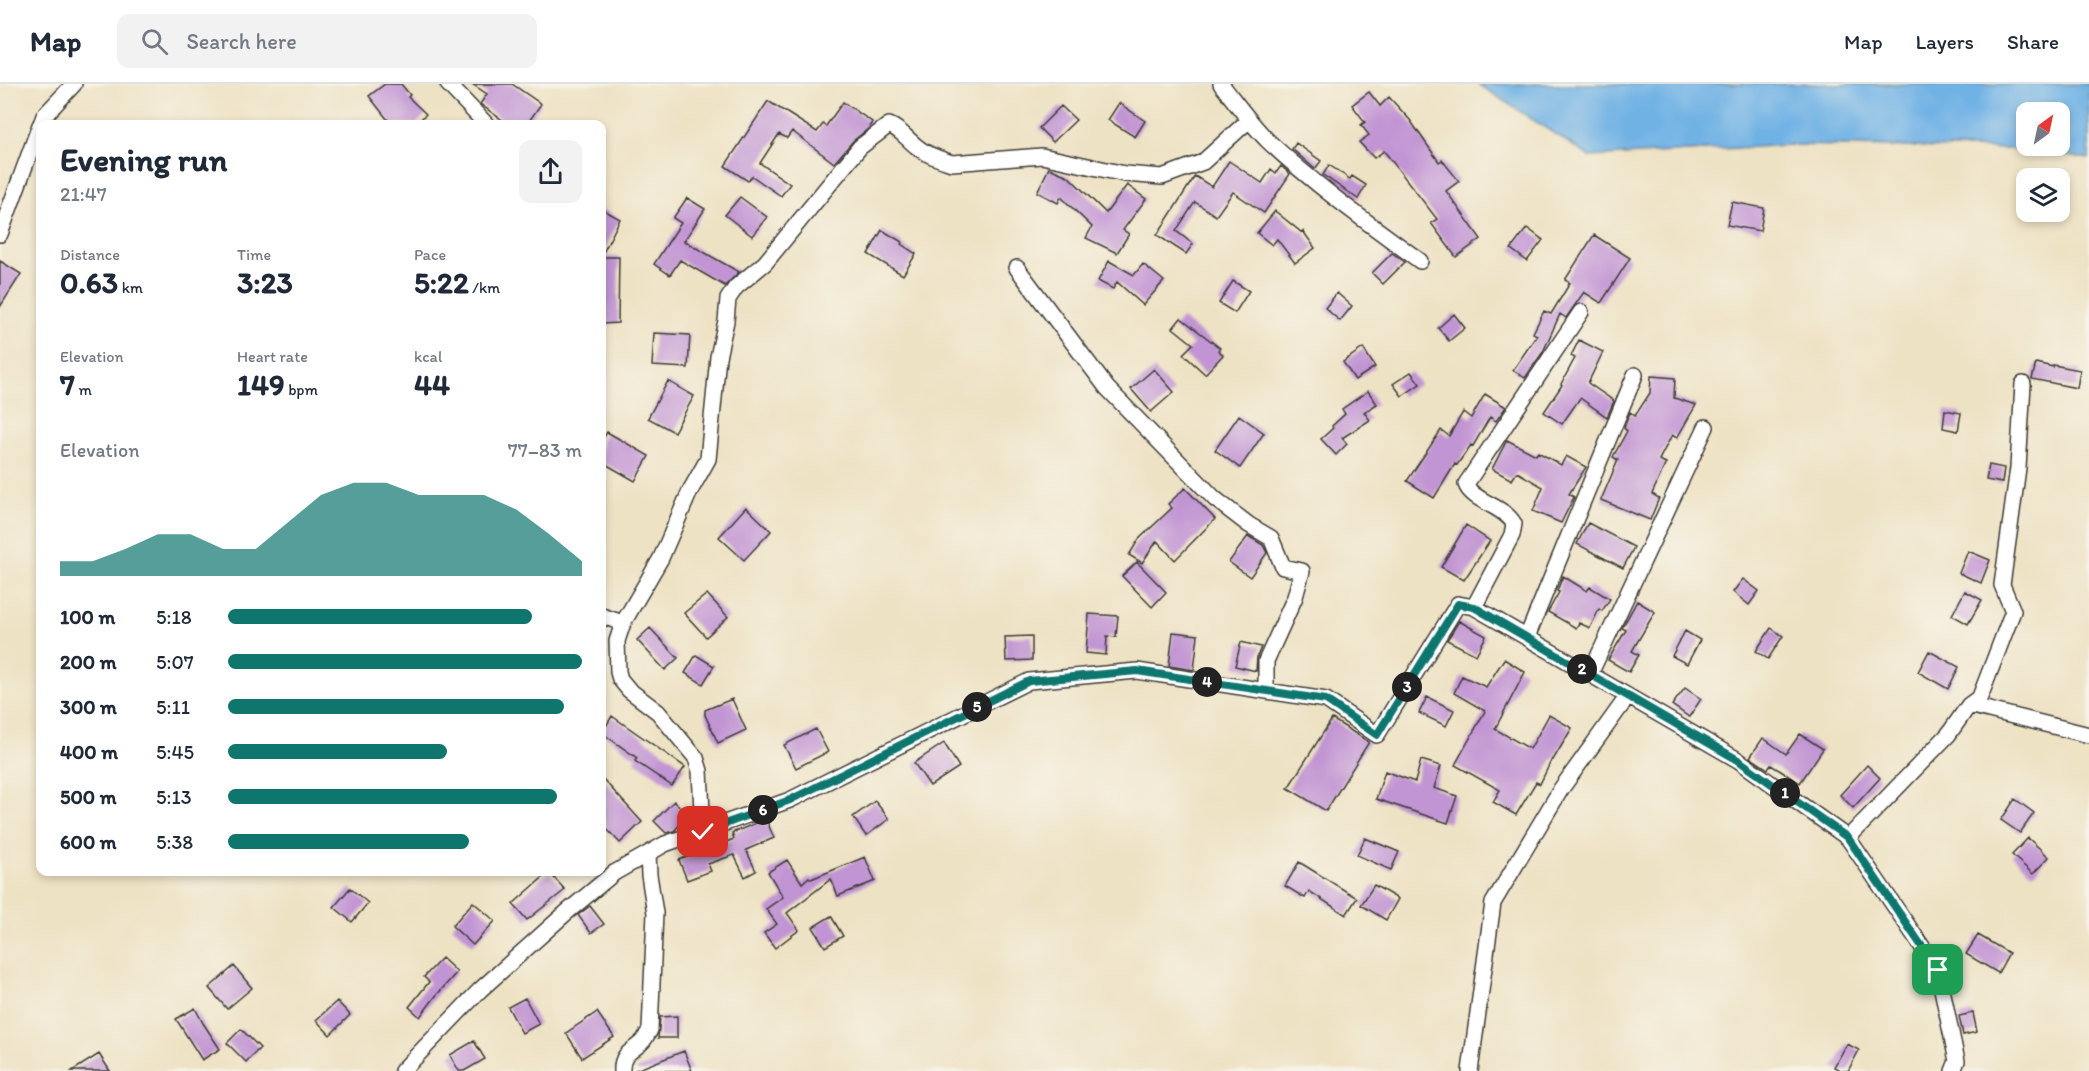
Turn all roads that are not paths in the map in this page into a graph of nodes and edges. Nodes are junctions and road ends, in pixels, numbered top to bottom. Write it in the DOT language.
graph roads {
  1 [pos="74,84"];
  2 [pos="449,84"];
  3 [pos="1221,84"];
  4 [pos="43,120"];
  5 [pos="482,120"];
  6 [pos="1249,120"];
  7 [pos="36,138"];
  8 [pos="0,234"];
  9 [pos="1420,261"];
  10 [pos="1017,268"];
  11 [pos="1581,312"];
  12 [pos="1635,375"];
  13 [pos="2023,384"];
  14 [pos="1706,428"];
  15 [pos="1474,607"];
  16 [pos="606,617"];
  17 [pos="623,623"];
  18 [pos="1527,637"];
  19 [pos="1590,674"];
  20 [pos="1266,691"];
  21 [pos="1628,696"];
  22 [pos="1969,705"];
  23 [pos="2089,735"];
  24 [pos="703,832"];
  25 [pos="1848,838"];
  26 [pos="648,854"];
  27 [pos="402,1071"];
  28 [pos="622,1071"];
  29 [pos="1470,1071"];
  30 [pos="1953,1071"];
  1 -- 4 [label="street"];
  2 -- 5 [label="street"];
  3 -- 6 [label="street"];
  6 -- 9 [label="street"];
  6 -- 17 [label="street"];
  7 -- 8 [label="street"];
  10 -- 20 [label="street"];
  11 -- 15 [label="street"];
  12 -- 18 [label="street"];
  13 -- 22 [label="street"];
  14 -- 19 [label="street"];
  15 -- 18 [label="street"];
  15 -- 20 [label="street"];
  16 -- 17 [label="street"];
  17 -- 24 [label="street"];
  18 -- 19 [label="street"];
  19 -- 21 [label="street"];
  20 -- 24 [label="street"];
  21 -- 25 [label="street"];
  21 -- 29 [label="street"];
  22 -- 23 [label="street"];
  22 -- 25 [label="street"];
  24 -- 26 [label="street"];
  25 -- 30 [label="street"];
  26 -- 27 [label="street"];
  26 -- 28 [label="street"];
}
